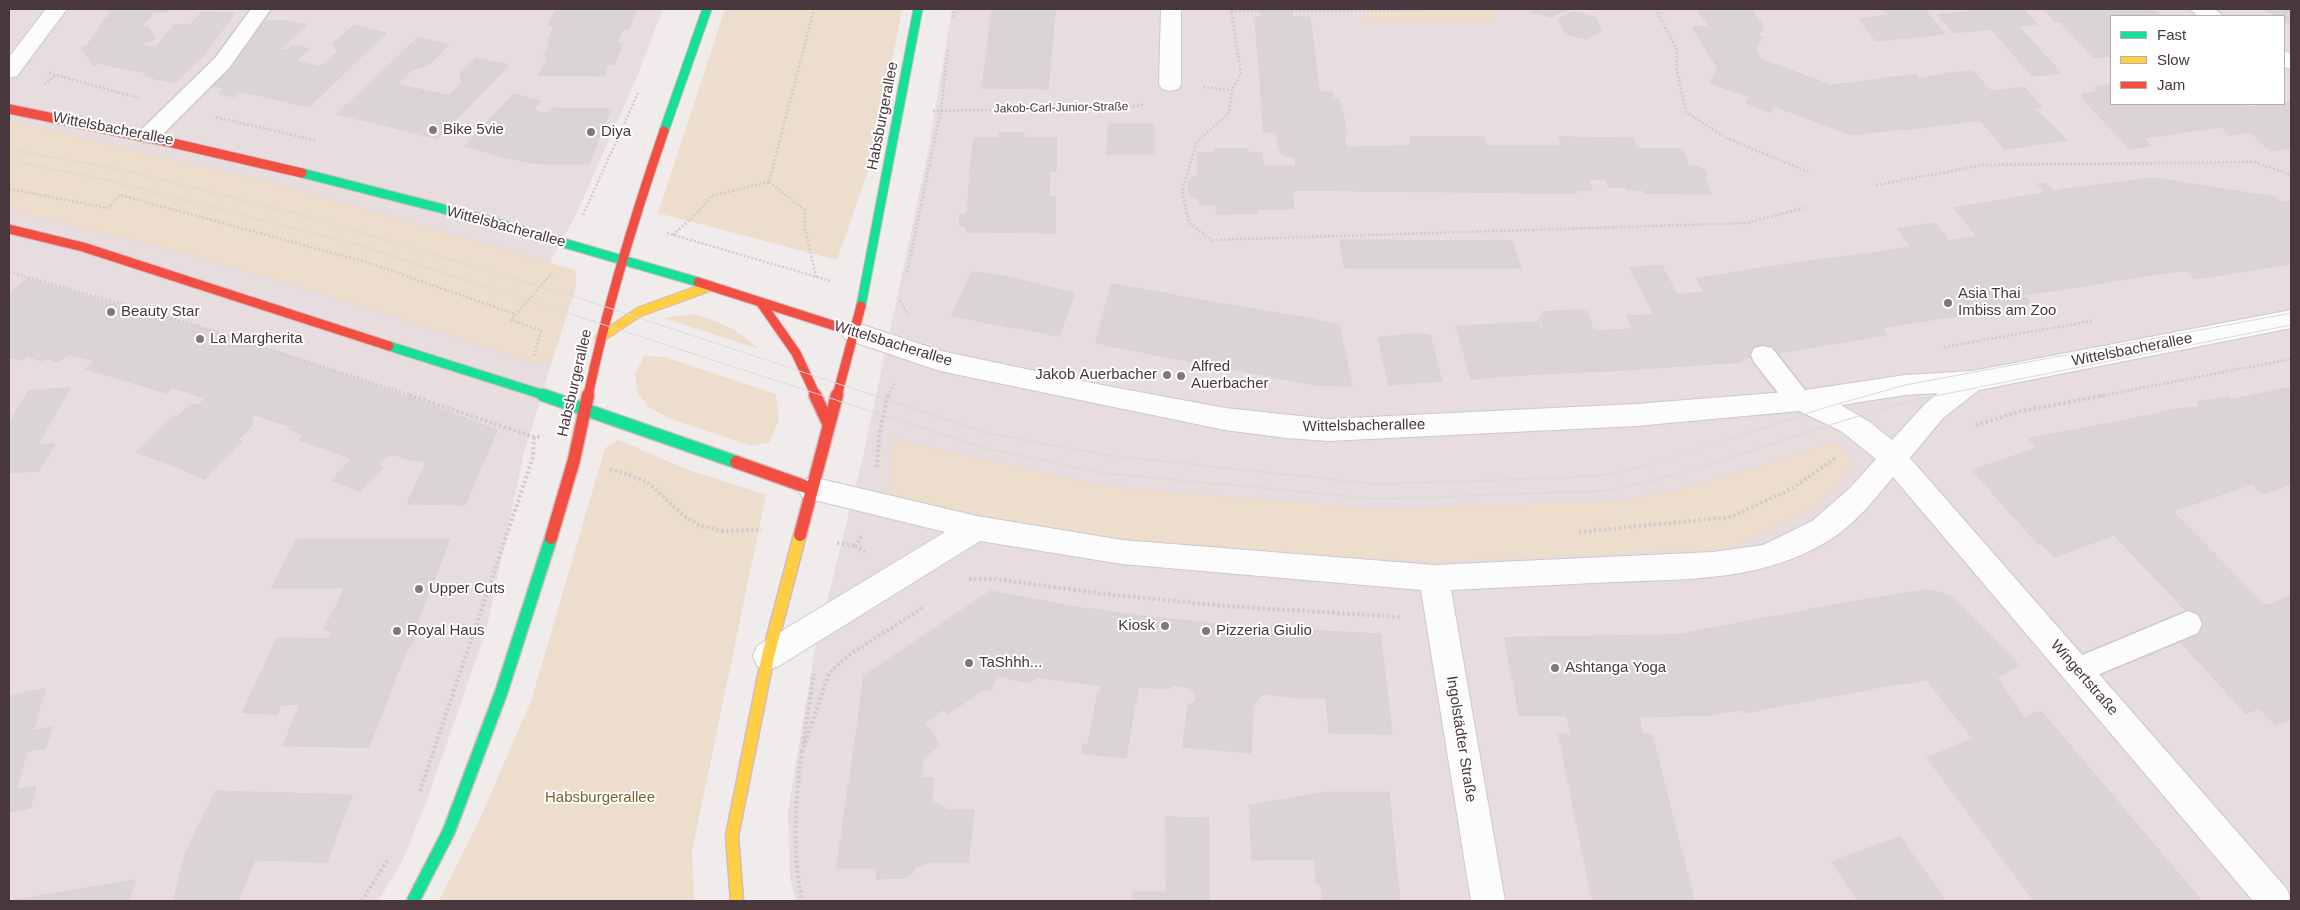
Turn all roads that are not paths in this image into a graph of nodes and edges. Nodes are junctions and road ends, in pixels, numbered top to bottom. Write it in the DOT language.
graph roads {
  1 [pos="57,9"];
  2 [pos="261,9"];
  3 [pos="707,9"];
  4 [pos="918,9"];
  5 [pos="1171,9"];
  6 [pos="2200,9"];
  7 [pos="2211,15"];
  8 [pos="9,71"];
  9 [pos="1170,84"];
  10 [pos="9,109"];
  11 [pos="148,136"];
  12 [pos="9,229"];
  13 [pos="622,259"];
  14 [pos="708,287"];
  15 [pos="761,303"];
  16 [pos="2291,319"];
  17 [pos="854,332"];
  18 [pos="600,338"];
  19 [pos="1763,355"];
  20 [pos="1972,381"];
  21 [pos="1799,401"];
  22 [pos="585,408"];
  23 [pos="829,425"];
  24 [pos="1892,457"];
  25 [pos="812,489"];
  26 [pos="977,528"];
  27 [pos="1434,578"];
  28 [pos="2188,624"];
  29 [pos="768,656"];
  30 [pos="2078,670"];
  31 [pos="412,901"];
  32 [pos="736,901"];
  33 [pos="1488,901"];
  34 [pos="2275,901"];
  1 -- 8 [label="street"];
  2 -- 11 [label="lane"];
  3 -- 13 [label="main road, Habsburgerallee"];
  4 -- 17 [label="main road, Habsburgerallee"];
  5 -- 9 [label="street"];
  6 -- 7 [label="street"];
  10 -- 11 [label="main road, Wittelsbacherallee"];
  11 -- 13 [label="main road, Wittelsbacherallee"];
  12 -- 22 [label="main road, Wittelsbacherallee"];
  13 -- 14 [label="main road, Wittelsbacherallee"];
  13 -- 18 [label="main road, Habsburgerallee"];
  14 -- 15 [label="main road, Wittelsbacherallee"];
  14 -- 18 [label="main road"];
  15 -- 17 [label="main road, Wittelsbacherallee"];
  15 -- 23 [label="main road"];
  16 -- 20 [label="street, Wittelsbacherallee"];
  17 -- 21 [label="street, Wittelsbacherallee"];
  17 -- 23 [label="main road, Habsburgerallee"];
  18 -- 22 [label="main road, Habsburgerallee"];
  19 -- 21 [label="lane"];
  20 -- 21 [label="street, Wittelsbacherallee"];
  20 -- 24 [label="street, Wittelsbacherallee"];
  21 -- 24 [label="street, Wittelsbacherallee"];
  22 -- 25 [label="main road, Wittelsbacherallee"];
  22 -- 31 [label="main road, Habsburgerallee"];
  23 -- 25 [label="main road, Habsburgerallee"];
  24 -- 27 [label="street, Wittelsbacherallee"];
  24 -- 30 [label="street, Wingertstraße"];
  25 -- 26 [label="street, Wittelsbacherallee"];
  25 -- 29 [label="main road, Habsburgerallee"];
  26 -- 27 [label="street, Wittelsbacherallee"];
  26 -- 29 [label="street"];
  27 -- 33 [label="street, Ingolstädter Straße"];
  28 -- 30 [label="lane"];
  29 -- 32 [label="main road, Habsburgerallee"];
  30 -- 34 [label="street, Wingertstraße"];
}
